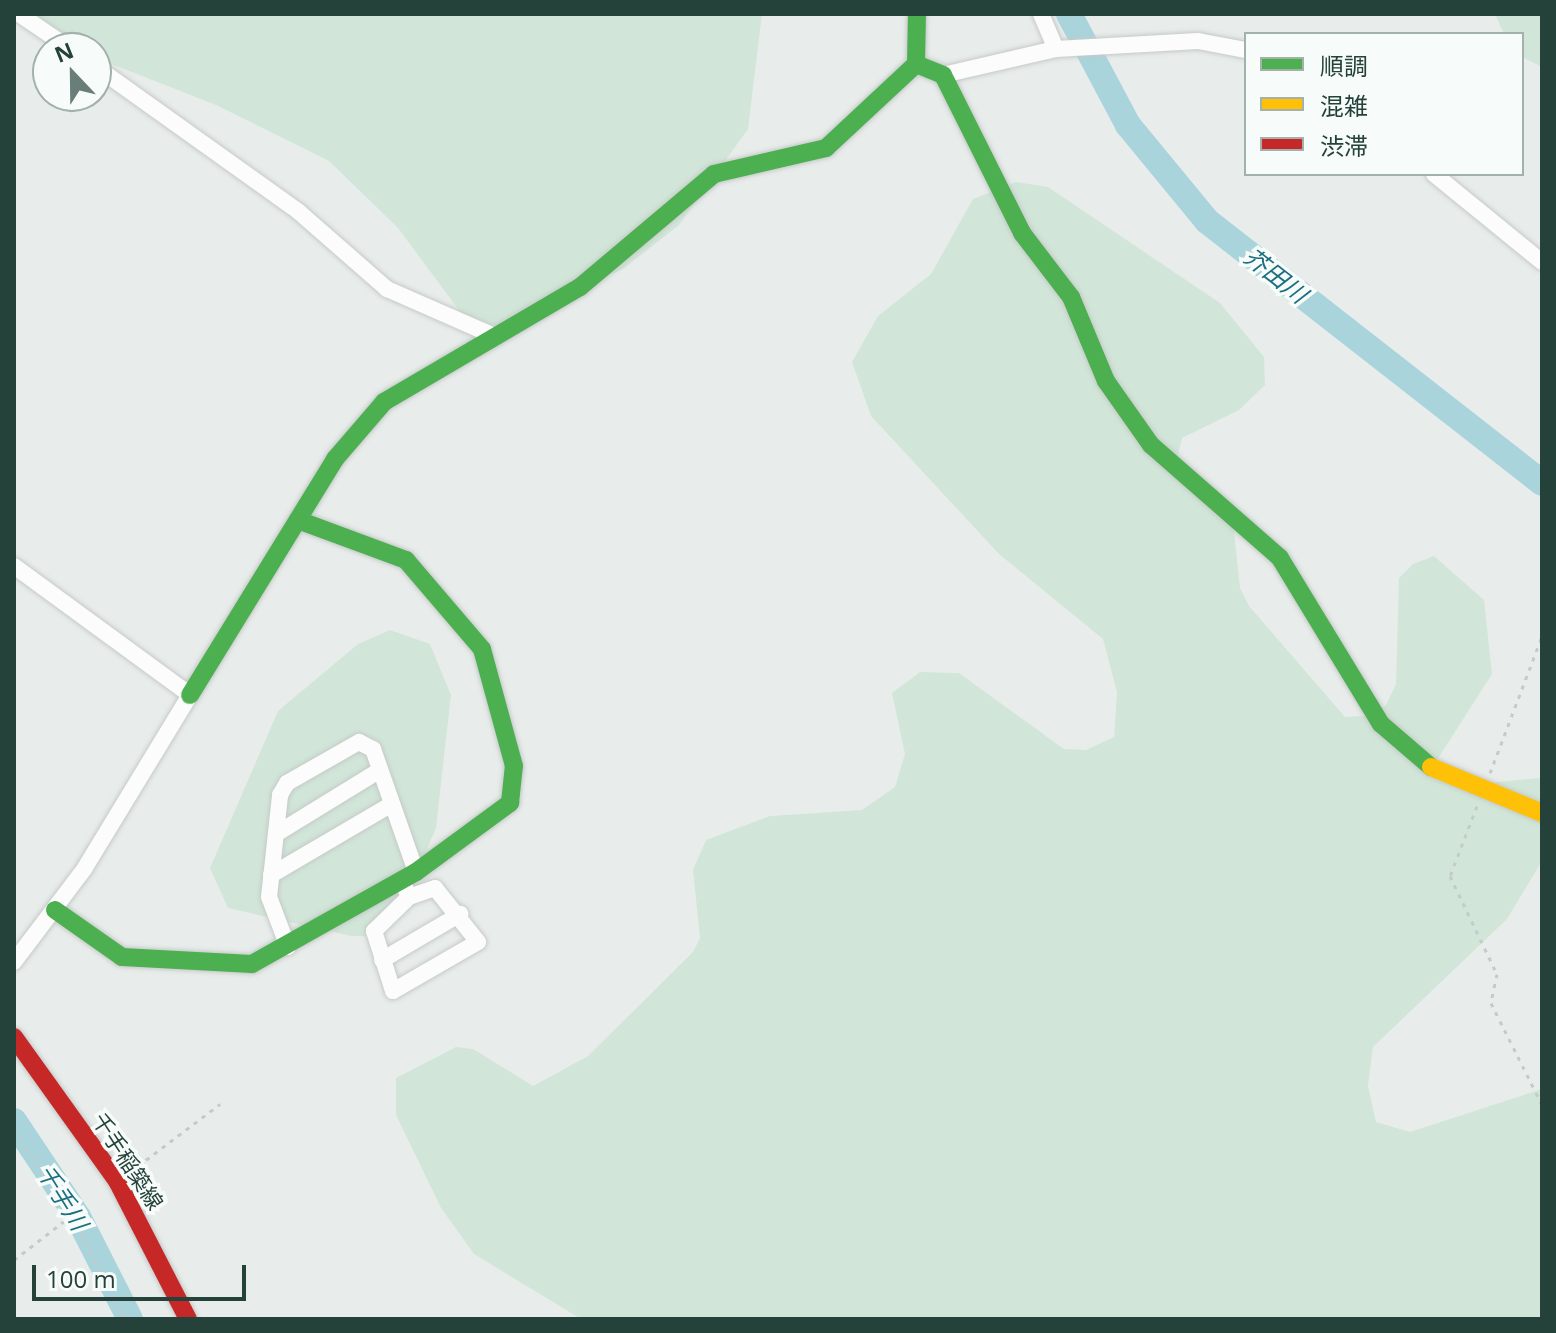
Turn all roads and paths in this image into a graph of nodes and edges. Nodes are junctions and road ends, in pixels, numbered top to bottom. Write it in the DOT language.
graph roads {
  1 [pos="19,14"];
  2 [pos="917,14"];
  3 [pos="1041,14"];
  4 [pos="45,32"];
  5 [pos="1056,49"];
  6 [pos="1244,50"];
  7 [pos="916,64"];
  8 [pos="943,75"];
  9 [pos="112,78"];
  10 [pos="1436,176"];
  11 [pos="1542,262"];
  12 [pos="492,335"];
  13 [pos="298,520"];
  14 [pos="14,566"];
  15 [pos="1542,636"];
  16 [pos="190,695"];
  17 [pos="380,770"];
  18 [pos="1483,790"];
  19 [pos="392,804"];
  20 [pos="1542,813"];
  21 [pos="276,834"];
  22 [pos="271,875"];
  23 [pos="409,883"];
  24 [pos="55,910"];
  25 [pos="460,914"];
  26 [pos="288,947"];
  27 [pos="382,960"];
  28 [pos="14,962"];
  29 [pos="14,1037"];
  30 [pos="220,1104"];
  31 [pos="1542,1105"];
  32 [pos="14,1130"];
  33 [pos="117,1181"];
  34 [pos="72,1215"];
  35 [pos="14,1260"];
  36 [pos="124,1319"];
  37 [pos="188,1319"];
  1 -- 4 [label="street"];
  2 -- 7 [label="street"];
  3 -- 5 [label="street"];
  5 -- 6 [label="street"];
  5 -- 8 [label="street"];
  7 -- 8 [label="street"];
  7 -- 12 [label="street"];
  8 -- 18 [label="street"];
  9 -- 12 [label="street"];
  10 -- 11 [label="street"];
  12 -- 13 [label="street"];
  13 -- 16 [label="street"];
  13 -- 23 [label="street"];
  14 -- 16 [label="street"];
  15 -- 18 [label="path"];
  16 -- 24 [label="street"];
  17 -- 19 [label="street"];
  17 -- 21 [label="street"];
  17 -- 21 [label="street"];
  18 -- 20 [label="street"];
  18 -- 31 [label="path"];
  19 -- 22 [label="street"];
  19 -- 23 [label="street"];
  21 -- 22 [label="street"];
  22 -- 26 [label="street"];
  23 -- 25 [label="street"];
  23 -- 26 [label="street"];
  23 -- 27 [label="street"];
  24 -- 26 [label="street"];
  24 -- 28 [label="street"];
  25 -- 27 [label="street"];
  25 -- 27 [label="street"];
  29 -- 33 [label="street, 千手稲築線"];
  30 -- 33 [label="path"];
  32 -- 34 [label="path"];
  33 -- 37 [label="street, 千手稲築線"];
  34 -- 35 [label="path"];
  34 -- 36 [label="path"];
}
